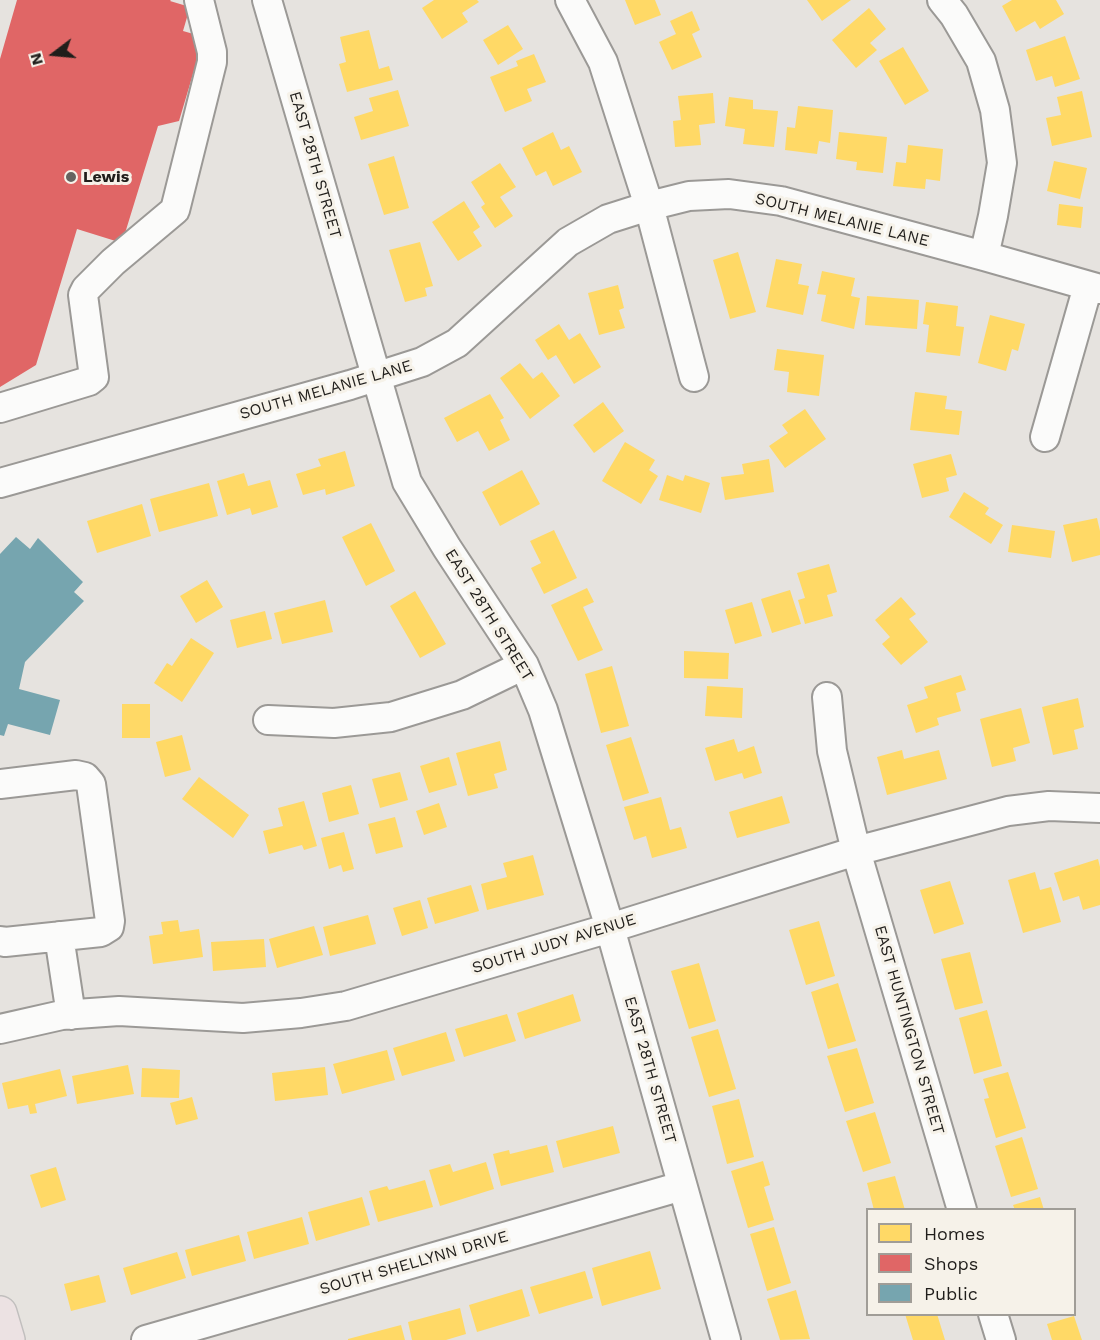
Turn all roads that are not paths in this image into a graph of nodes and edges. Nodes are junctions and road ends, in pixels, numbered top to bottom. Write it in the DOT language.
graph roads {
  1 [pos="199,0"];
  2 [pos="267,0"];
  3 [pos="570,0"];
  4 [pos="942,0"];
  5 [pos="648,206"];
  6 [pos="984,256"];
  7 [pos="1094,288"];
  8 [pos="376,377"];
  9 [pos="694,377"];
  10 [pos="0,408"];
  11 [pos="1045,437"];
  12 [pos="0,483"];
  13 [pos="524,665"];
  14 [pos="827,696"];
  15 [pos="268,720"];
  16 [pos="0,784"];
  17 [pos="1100,808"];
  18 [pos="856,851"];
  19 [pos="610,928"];
  20 [pos="59,936"];
  21 [pos="0,941"];
  22 [pos="71,1015"];
  23 [pos="0,1029"];
  24 [pos="682,1186"];
  25 [pos="962,1208"];
  26 [pos="0,1313"];
  27 [pos="994,1316"];
  28 [pos="8,1340"];
  29 [pos="146,1340"];
  30 [pos="726,1340"];
  31 [pos="1001,1340"];
  1 -- 10 [label="street"];
  2 -- 8 [label="street, EAST 28TH STREET"];
  3 -- 5 [label="street"];
  4 -- 6 [label="street"];
  5 -- 6 [label="street, SOUTH MELANIE LANE"];
  5 -- 8 [label="street, SOUTH MELANIE LANE"];
  5 -- 9 [label="street"];
  6 -- 7 [label="street, SOUTH MELANIE LANE"];
  7 -- 11 [label="street"];
  8 -- 12 [label="street, SOUTH MELANIE LANE"];
  8 -- 13 [label="street, EAST 28TH STREET"];
  13 -- 15 [label="street"];
  13 -- 19 [label="street, EAST 28TH STREET"];
  14 -- 18 [label="street, EAST HUNTINGTON STREET"];
  16 -- 20 [label="street"];
  17 -- 18 [label="street, SOUTH JUDY AVENUE"];
  18 -- 19 [label="street, SOUTH JUDY AVENUE"];
  18 -- 25 [label="street, EAST HUNTINGTON STREET"];
  19 -- 22 [label="street, SOUTH JUDY AVENUE"];
  19 -- 24 [label="street, EAST 28TH STREET"];
  20 -- 21 [label="street"];
  20 -- 22 [label="street"];
  22 -- 23 [label="street, SOUTH JUDY AVENUE"];
  24 -- 29 [label="street, SOUTH SHELLYNN DRIVE"];
  24 -- 30 [label="street, EAST 28TH STREET"];
  26 -- 28 [label="main road"];
  27 -- 31 [label="street"];
}
